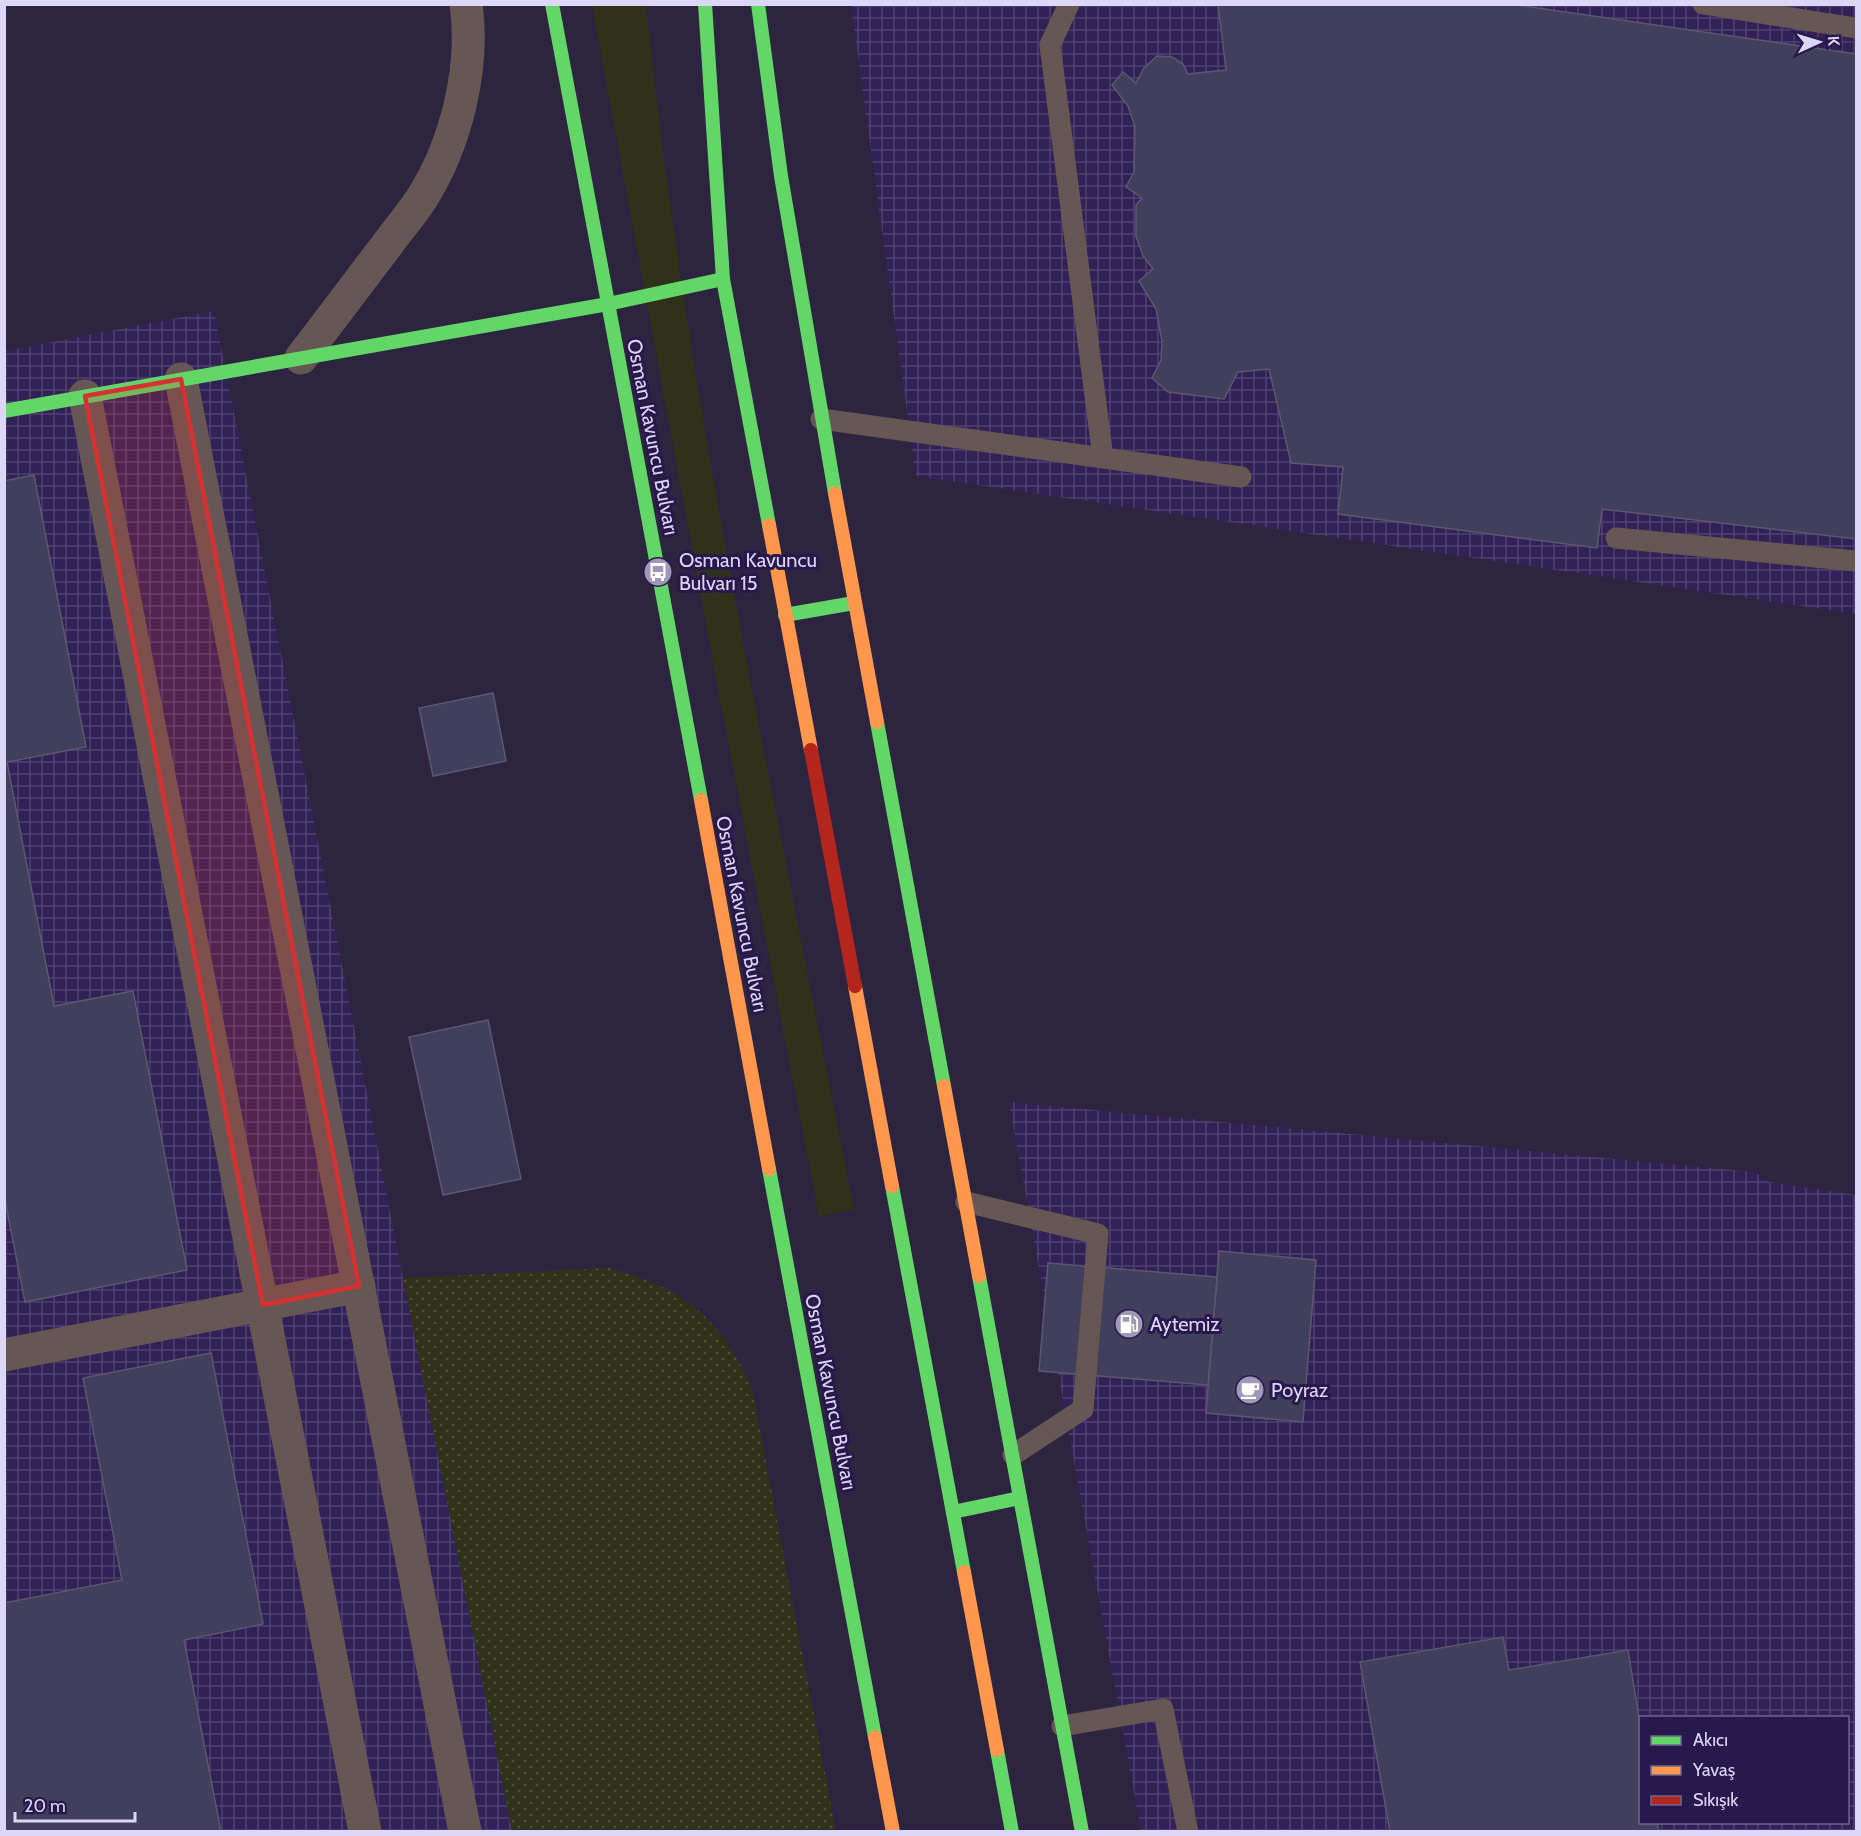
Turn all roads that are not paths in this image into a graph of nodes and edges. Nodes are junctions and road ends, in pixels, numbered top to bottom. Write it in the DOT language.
graph roads {
  1 [pos="466,4"];
  2 [pos="552,4"];
  3 [pos="705,4"];
  4 [pos="758,4"];
  5 [pos="1069,4"];
  6 [pos="1703,4"];
  7 [pos="1857,28"];
  8 [pos="723,279"];
  9 [pos="608,304"];
  10 [pos="301,358"];
  11 [pos="181,379"];
  12 [pos="85,396"];
  13 [pos="4,411"];
  14 [pos="821,419"];
  15 [pos="1102,458"];
  16 [pos="1241,477"];
  17 [pos="1616,538"];
  18 [pos="1857,561"];
  19 [pos="854,603"];
  20 [pos="786,615"];
  21 [pos="966,1202"];
  22 [pos="358,1286"];
  23 [pos="263,1305"];
  24 [pos="4,1355"];
  25 [pos="1013,1455"];
  26 [pos="1020,1498"];
  27 [pos="953,1512"];
  28 [pos="1062,1726"];
  29 [pos="365,1832"];
  30 [pos="465,1832"];
  31 [pos="893,1832"];
  32 [pos="1012,1832"];
  33 [pos="1082,1832"];
  34 [pos="1188,1832"];
  1 -- 10 [label="street"];
  2 -- 9 [label="main road, Osman Kavuncu Bulvarı"];
  3 -- 8 [label="main road"];
  4 -- 14 [label="main road"];
  5 -- 15 [label="lane"];
  6 -- 7 [label="lane"];
  8 -- 9 [label="main road"];
  8 -- 20 [label="main road"];
  9 -- 10 [label="main road"];
  9 -- 31 [label="main road, Osman Kavuncu Bulvarı"];
  10 -- 11 [label="main road"];
  11 -- 12 [label="main road"];
  11 -- 22 [label="street"];
  12 -- 13 [label="main road"];
  12 -- 23 [label="street"];
  14 -- 15 [label="lane"];
  14 -- 19 [label="main road"];
  15 -- 16 [label="lane"];
  17 -- 18 [label="lane"];
  19 -- 20 [label="main road"];
  19 -- 21 [label="main road"];
  20 -- 27 [label="main road"];
  21 -- 25 [label="main road"];
  21 -- 25 [label="lane"];
  22 -- 23 [label="street"];
  22 -- 30 [label="street"];
  23 -- 24 [label="street"];
  23 -- 29 [label="street"];
  25 -- 26 [label="main road"];
  26 -- 27 [label="main road"];
  26 -- 28 [label="main road"];
  27 -- 32 [label="main road"];
  28 -- 33 [label="main road"];
  28 -- 34 [label="lane"];
}
